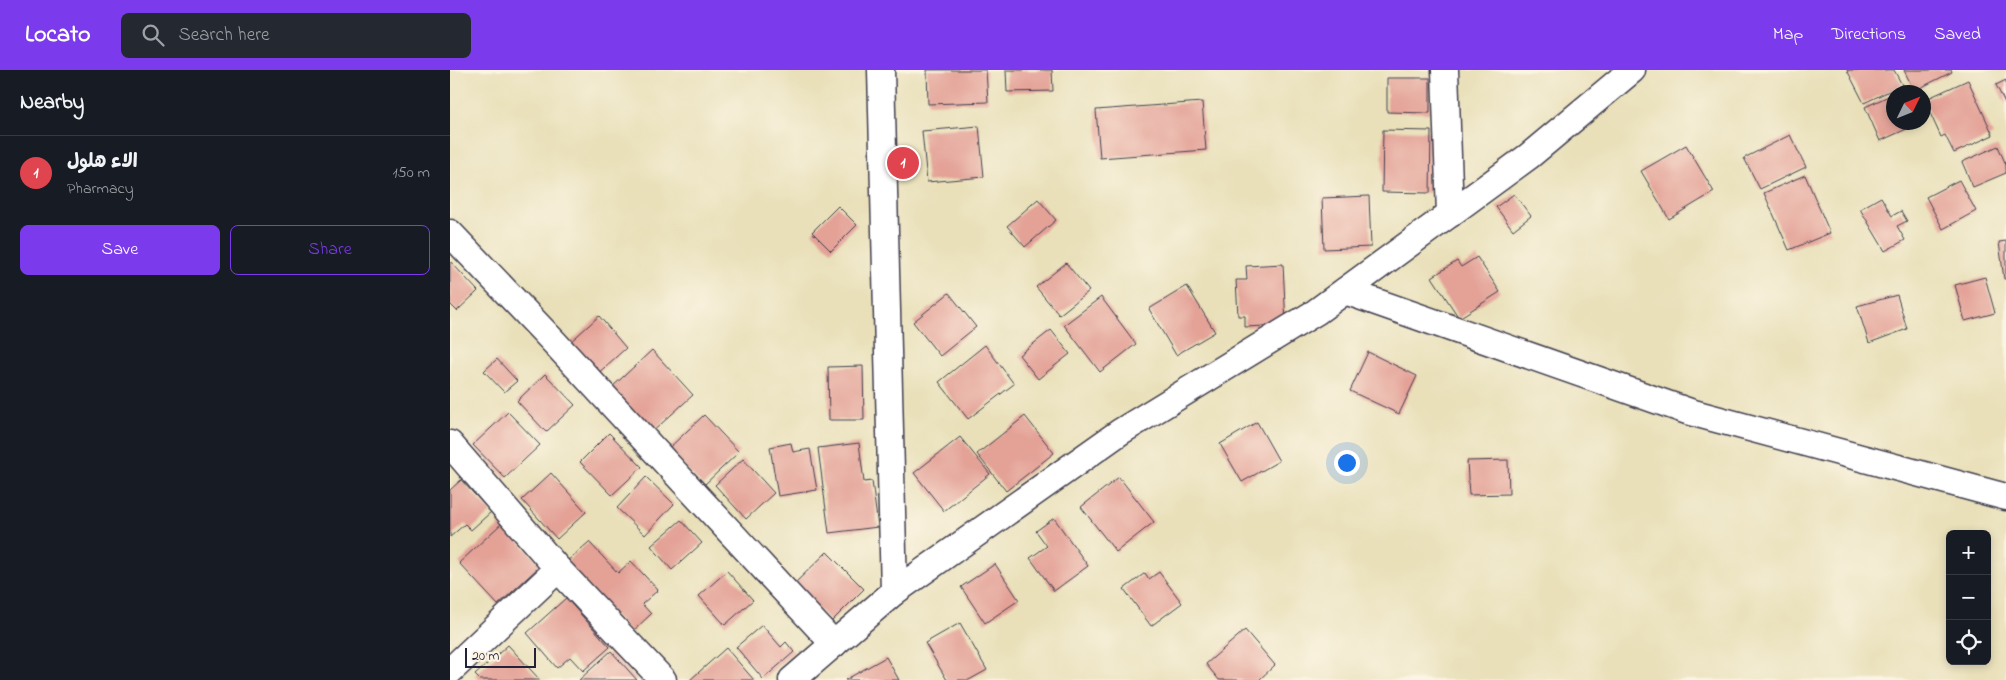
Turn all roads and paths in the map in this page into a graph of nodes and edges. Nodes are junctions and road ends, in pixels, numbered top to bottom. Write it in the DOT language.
graph roads {
  1 [pos="881,70"];
  2 [pos="1445,70"];
  3 [pos="1632,70"];
  4 [pos="1450,214"];
  5 [pos="450,233"];
  6 [pos="1345,291"];
  7 [pos="453,453"];
  8 [pos="2006,497"];
  9 [pos="558,569"];
  10 [pos="894,592"];
  11 [pos="834,644"];
  12 [pos="450,671"];
  13 [pos="663,680"];
  14 [pos="792,680"];
  1 -- 10 [label="street"];
  2 -- 4 [label="street"];
  3 -- 4 [label="street"];
  4 -- 6 [label="street"];
  5 -- 11 [label="street"];
  6 -- 8 [label="street"];
  6 -- 10 [label="street"];
  7 -- 9 [label="street"];
  9 -- 12 [label="street"];
  9 -- 13 [label="street"];
  10 -- 11 [label="street"];
  11 -- 14 [label="street"];
}
